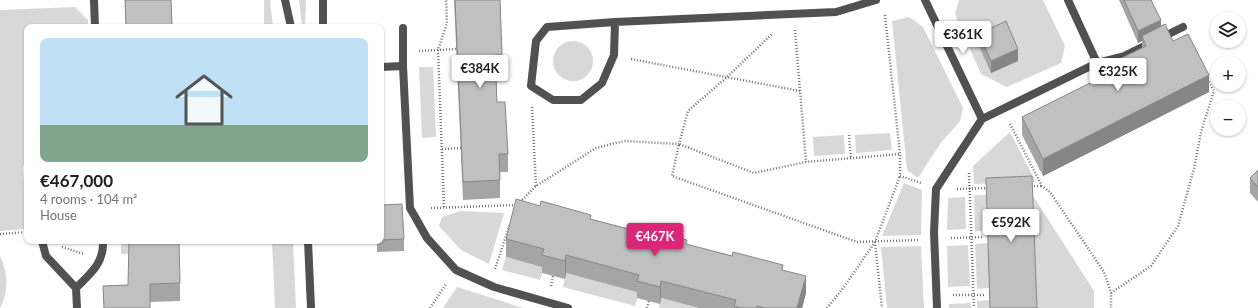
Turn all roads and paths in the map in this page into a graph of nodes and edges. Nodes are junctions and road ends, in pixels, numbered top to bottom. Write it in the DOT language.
graph roads {
  1 [pos="94,0"];
  2 [pos="285,0"];
  3 [pos="323,0"];
  4 [pos="446,0"];
  5 [pos="876,0"];
  6 [pos="925,0"];
  7 [pos="1068,0"];
  8 [pos="793,14"];
  9 [pos="885,16"];
  10 [pos="615,22"];
  11 [pos="95,24"];
  12 [pos="290,24"];
  13 [pos="323,24"];
  14 [pos="1183,27"];
  15 [pos="403,28"];
  16 [pos="456,49"];
  17 [pos="438,50"];
  18 [pos="403,52"];
  19 [pos="614,55"];
  20 [pos="1097,63"];
  21 [pos="403,66"];
  22 [pos="384,67"];
  23 [pos="1207,77"];
  24 [pos="726,78"];
  25 [pos="531,86"];
  26 [pos="800,91"];
  27 [pos="1003,109"];
  28 [pos="982,119"];
  29 [pos="850,135"];
  30 [pos="679,144"];
  31 [pos="461,148"];
  32 [pos="442,149"];
  33 [pos="900,154"];
  34 [pos="851,158"];
  35 [pos="806,162"];
  36 [pos="969,171"];
  37 [pos="900,176"];
  38 [pos="536,186"];
  39 [pos="1028,186"];
  40 [pos="1042,186"];
  41 [pos="991,188"];
  42 [pos="936,189"];
  43 [pos="969,189"];
  44 [pos="444,207"];
  45 [pos="410,208"];
  46 [pos="511,221"];
  47 [pos="24,232"];
  48 [pos="0,234"];
  49 [pos="983,237"];
  50 [pos="971,238"];
  51 [pos="935,239"];
  52 [pos="875,242"];
  53 [pos="43,244"];
  54 [pos="55,244"];
  55 [pos="103,244"];
  56 [pos="308,244"];
  57 [pos="101,260"];
  58 [pos="456,270"];
  59 [pos="494,273"];
  60 [pos="553,276"];
  61 [pos="550,287"];
  62 [pos="76,288"];
  63 [pos="1112,293"];
  64 [pos="936,295"];
  65 [pos="973,295"];
  66 [pos="985,295"];
  67 [pos="649,302"];
  68 [pos="77,308"];
  69 [pos="311,308"];
  70 [pos="430,308"];
  71 [pos="568,308"];
  72 [pos="647,308"];
  73 [pos="827,308"];
  74 [pos="882,308"];
  75 [pos="937,308"];
  76 [pos="974,308"];
  77 [pos="1111,308"];
  1 -- 11 [label="street"];
  2 -- 12 [label="street"];
  3 -- 13 [label="street"];
  4 -- 17 [label="path"];
  5 -- 8 [label="street"];
  6 -- 28 [label="street"];
  7 -- 20 [label="street"];
  8 -- 10 [label="street"];
  8 -- 24 [label="path"];
  8 -- 26 [label="path"];
  9 -- 33 [label="path"];
  10 -- 19 [label="street"];
  10 -- 25 [label="street"];
  14 -- 20 [label="street"];
  15 -- 18 [label="street"];
  16 -- 17 [label="path"];
  17 -- 18 [label="path"];
  17 -- 32 [label="path"];
  18 -- 21 [label="street"];
  19 -- 24 [label="path"];
  19 -- 25 [label="street"];
  20 -- 27 [label="street"];
  21 -- 22 [label="street"];
  21 -- 45 [label="street"];
  23 -- 63 [label="path"];
  24 -- 26 [label="path"];
  24 -- 30 [label="path"];
  25 -- 38 [label="path"];
  26 -- 35 [label="path"];
  27 -- 28 [label="street"];
  27 -- 40 [label="path"];
  28 -- 42 [label="street"];
  29 -- 34 [label="path"];
  30 -- 35 [label="path"];
  30 -- 38 [label="path"];
  30 -- 52 [label="path"];
  31 -- 32 [label="path"];
  32 -- 44 [label="path"];
  33 -- 34 [label="path"];
  33 -- 37 [label="path"];
  34 -- 35 [label="path"];
  36 -- 43 [label="path"];
  37 -- 42 [label="path"];
  37 -- 52 [label="path"];
  38 -- 44 [label="path"];
  39 -- 40 [label="path"];
  40 -- 63 [label="path"];
  41 -- 43 [label="path"];
  42 -- 43 [label="path"];
  42 -- 51 [label="street"];
  43 -- 50 [label="path"];
  44 -- 45 [label="path"];
  45 -- 58 [label="street"];
  46 -- 59 [label="path"];
  47 -- 48 [label="path"];
  49 -- 50 [label="path"];
  50 -- 51 [label="path"];
  50 -- 65 [label="path"];
  51 -- 52 [label="path"];
  51 -- 64 [label="street"];
  52 -- 73 [label="path"];
  52 -- 74 [label="path"];
  53 -- 62 [label="street"];
  54 -- 57 [label="path"];
  55 -- 57 [label="street"];
  56 -- 69 [label="street"];
  57 -- 62 [label="street"];
  58 -- 70 [label="path"];
  58 -- 71 [label="street"];
  60 -- 61 [label="path"];
  62 -- 68 [label="street"];
  63 -- 77 [label="path"];
  64 -- 65 [label="path"];
  64 -- 75 [label="street"];
  65 -- 66 [label="path"];
  65 -- 76 [label="path"];
  67 -- 72 [label="path"];
}
